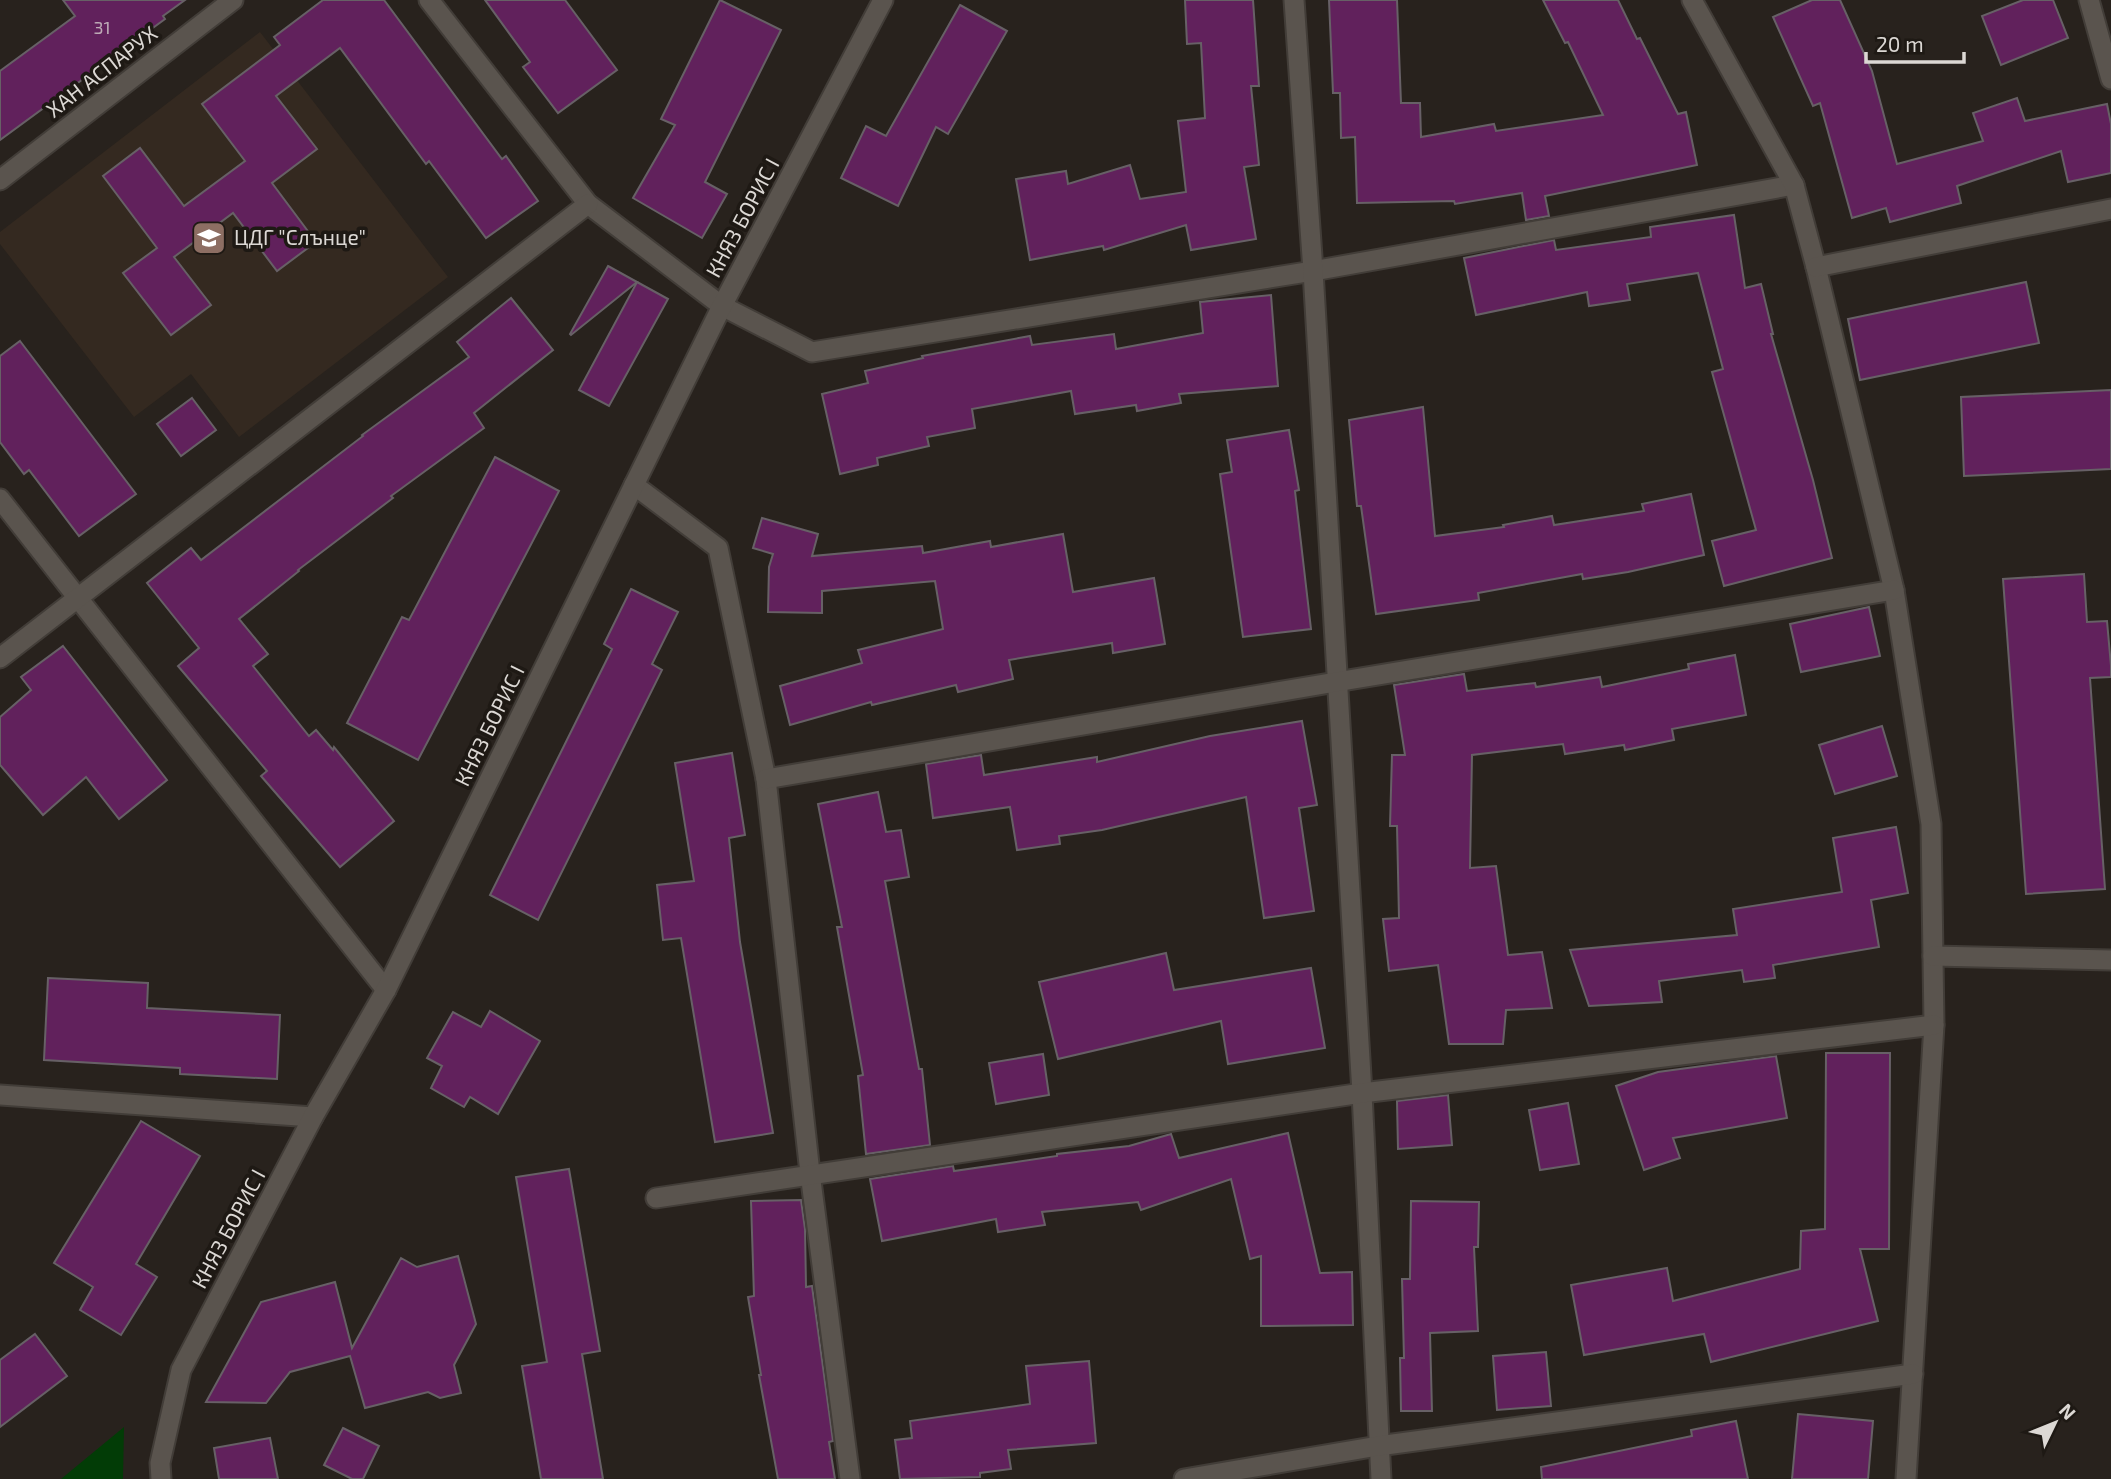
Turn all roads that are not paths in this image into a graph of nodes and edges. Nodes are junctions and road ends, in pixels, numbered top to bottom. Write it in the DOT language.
graph roads {
  1 [pos="233,0"];
  2 [pos="429,0"];
  3 [pos="883,0"];
  4 [pos="1294,0"];
  5 [pos="1692,0"];
  6 [pos="2089,0"];
  7 [pos="2111,79"];
  8 [pos="0,180"];
  9 [pos="1794,185"];
  10 [pos="588,204"];
  11 [pos="2111,209"];
  12 [pos="1816,267"];
  13 [pos="1313,271"];
  14 [pos="722,306"];
  15 [pos="634,485"];
  16 [pos="0,499"];
  17 [pos="1894,590"];
  18 [pos="79,599"];
  19 [pos="0,658"];
  20 [pos="1336,682"];
  21 [pos="766,779"];
  22 [pos="1933,956"];
  23 [pos="2111,960"];
  24 [pos="386,990"];
  25 [pos="1934,1025"];
  26 [pos="1362,1093"];
  27 [pos="0,1095"];
  28 [pos="313,1117"];
  29 [pos="810,1173"];
  30 [pos="656,1198"];
  31 [pos="1913,1374"];
  32 [pos="1378,1446"];
  33 [pos="161,1479"];
  34 [pos="850,1479"];
  35 [pos="1184,1479"];
  36 [pos="1381,1479"];
  37 [pos="1906,1479"];
  1 -- 8 [label="street, ХАН АСПАРУХ"];
  2 -- 10 [label="street"];
  3 -- 14 [label="street, КНЯЗ БОРИС I"];
  4 -- 13 [label="street"];
  5 -- 9 [label="street"];
  6 -- 7 [label="street"];
  9 -- 12 [label="street"];
  9 -- 13 [label="street"];
  10 -- 14 [label="street"];
  10 -- 18 [label="street"];
  11 -- 12 [label="street"];
  12 -- 17 [label="street"];
  13 -- 14 [label="street"];
  13 -- 20 [label="street"];
  14 -- 15 [label="street, КНЯЗ БОРИС I"];
  15 -- 21 [label="street"];
  15 -- 24 [label="street, КНЯЗ БОРИС I"];
  16 -- 18 [label="street"];
  17 -- 20 [label="street"];
  17 -- 22 [label="street"];
  18 -- 19 [label="street"];
  18 -- 24 [label="street"];
  20 -- 21 [label="street"];
  20 -- 26 [label="street"];
  21 -- 29 [label="street"];
  22 -- 23 [label="street"];
  22 -- 25 [label="street"];
  24 -- 28 [label="street, КНЯЗ БОРИС I"];
  25 -- 26 [label="street"];
  25 -- 31 [label="street"];
  26 -- 29 [label="street"];
  26 -- 32 [label="street"];
  27 -- 28 [label="street"];
  28 -- 33 [label="street, КНЯЗ БОРИС I"];
  29 -- 30 [label="street"];
  29 -- 34 [label="street"];
  31 -- 32 [label="street"];
  31 -- 37 [label="street"];
  32 -- 35 [label="street"];
  32 -- 36 [label="street"];
}
